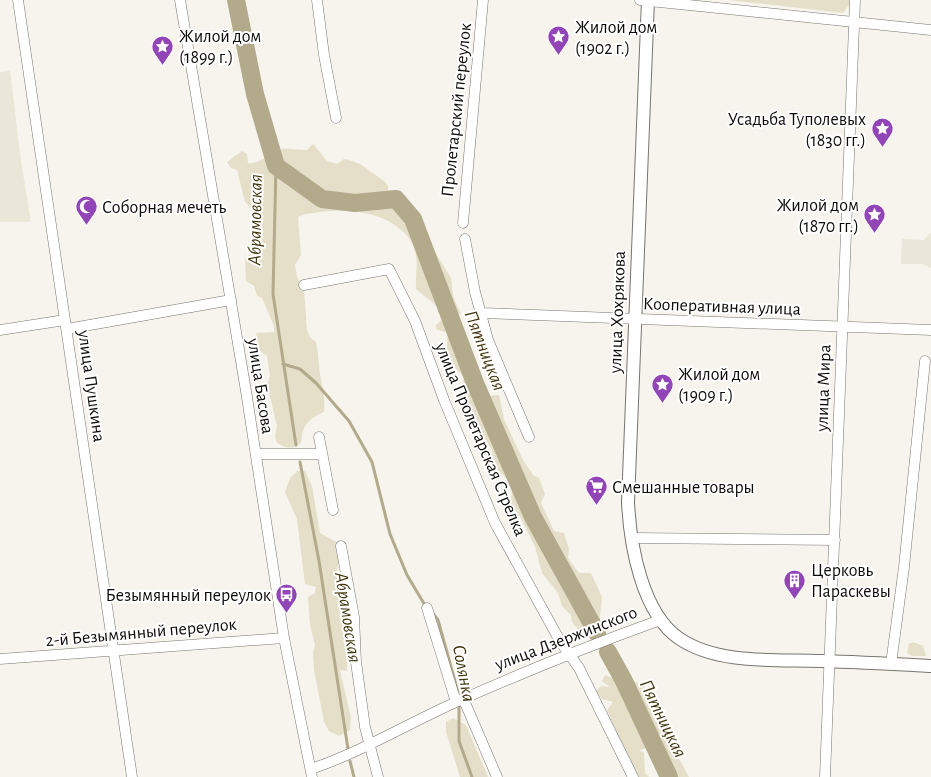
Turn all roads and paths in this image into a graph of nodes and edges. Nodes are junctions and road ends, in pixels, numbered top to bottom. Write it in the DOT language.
graph roads {
  1 [pos="18,0"];
  2 [pos="180,0"];
  3 [pos="317,0"];
  4 [pos="483,0"];
  5 [pos="645,0"];
  6 [pos="855,0"];
  7 [pos="854,22"];
  8 [pos="931,30"];
  9 [pos="336,118"];
  10 [pos="463,223"];
  11 [pos="465,239"];
  12 [pos="304,285"];
  13 [pos="231,300"];
  14 [pos="482,313"];
  15 [pos="634,318"];
  16 [pos="66,325"];
  17 [pos="841,327"];
  18 [pos="0,330"];
  19 [pos="931,330"];
  20 [pos="925,361"];
  21 [pos="319,437"];
  22 [pos="529,437"];
  23 [pos="256,454"];
  24 [pos="322,454"];
  25 [pos="333,510"];
  26 [pos="631,538"];
  27 [pos="834,540"];
  28 [pos="341,546"];
  29 [pos="427,608"];
  30 [pos="660,620"];
  31 [pos="284,638"];
  32 [pos="114,652"];
  33 [pos="568,653"];
  34 [pos="0,659"];
  35 [pos="831,662"];
  36 [pos="890,664"];
  37 [pos="931,666"];
  38 [pos="459,700"];
  39 [pos="368,743"];
  40 [pos="312,773"];
  41 [pos="132,777"];
  42 [pos="378,777"];
  43 [pos="497,777"];
  44 [pos="633,777"];
  45 [pos="825,777"];
  1 -- 16 [label="street, улица Пушкина"];
  2 -- 13 [label="street, улица Басова"];
  3 -- 9 [label="street"];
  4 -- 10 [label="street, Пролетарский переулок"];
  5 -- 7 [label="street"];
  5 -- 15 [label="main road, улица Хохрякова"];
  6 -- 7 [label="street, улица Мира"];
  7 -- 8 [label="street"];
  7 -- 17 [label="street, улица Мира"];
  11 -- 14 [label="street"];
  12 -- 33 [label="street, улица Пролетарская Стрелка"];
  13 -- 16 [label="street"];
  13 -- 23 [label="street, улица Басова"];
  14 -- 15 [label="street, Кооперативная улица"];
  14 -- 22 [label="street"];
  15 -- 17 [label="street, Кооперативная улица"];
  15 -- 26 [label="main road, улица Хохрякова"];
  16 -- 18 [label="street"];
  16 -- 32 [label="street, улица Пушкина"];
  17 -- 19 [label="street, Кооперативная улица"];
  17 -- 27 [label="street, улица Мира"];
  20 -- 36 [label="street"];
  21 -- 24 [label="street"];
  23 -- 24 [label="street"];
  23 -- 31 [label="street, улица Басова"];
  24 -- 25 [label="street"];
  26 -- 27 [label="street"];
  26 -- 30 [label="main road, улица Хохрякова"];
  27 -- 35 [label="street, улица Мира"];
  28 -- 39 [label="street"];
  29 -- 38 [label="street"];
  30 -- 33 [label="street, улица Дзержинского"];
  30 -- 35 [label="main road, улица Дзержинского"];
  31 -- 32 [label="street, 2-й Безымянный переулок"];
  31 -- 40 [label="street, улица Басова"];
  32 -- 34 [label="street, 2-й Безымянный переулок"];
  32 -- 41 [label="street, улица Пушкина"];
  33 -- 38 [label="street, улица Дзержинского"];
  33 -- 44 [label="street, улица Пролетарская Стрелка"];
  35 -- 36 [label="main road, улица Дзержинского"];
  35 -- 45 [label="street, улица Мира"];
  36 -- 37 [label="main road, улица Дзержинского"];
  38 -- 39 [label="street, улица Дзержинского"];
  38 -- 43 [label="street"];
  39 -- 40 [label="street, улица Дзержинского"];
  39 -- 42 [label="street"];
}
